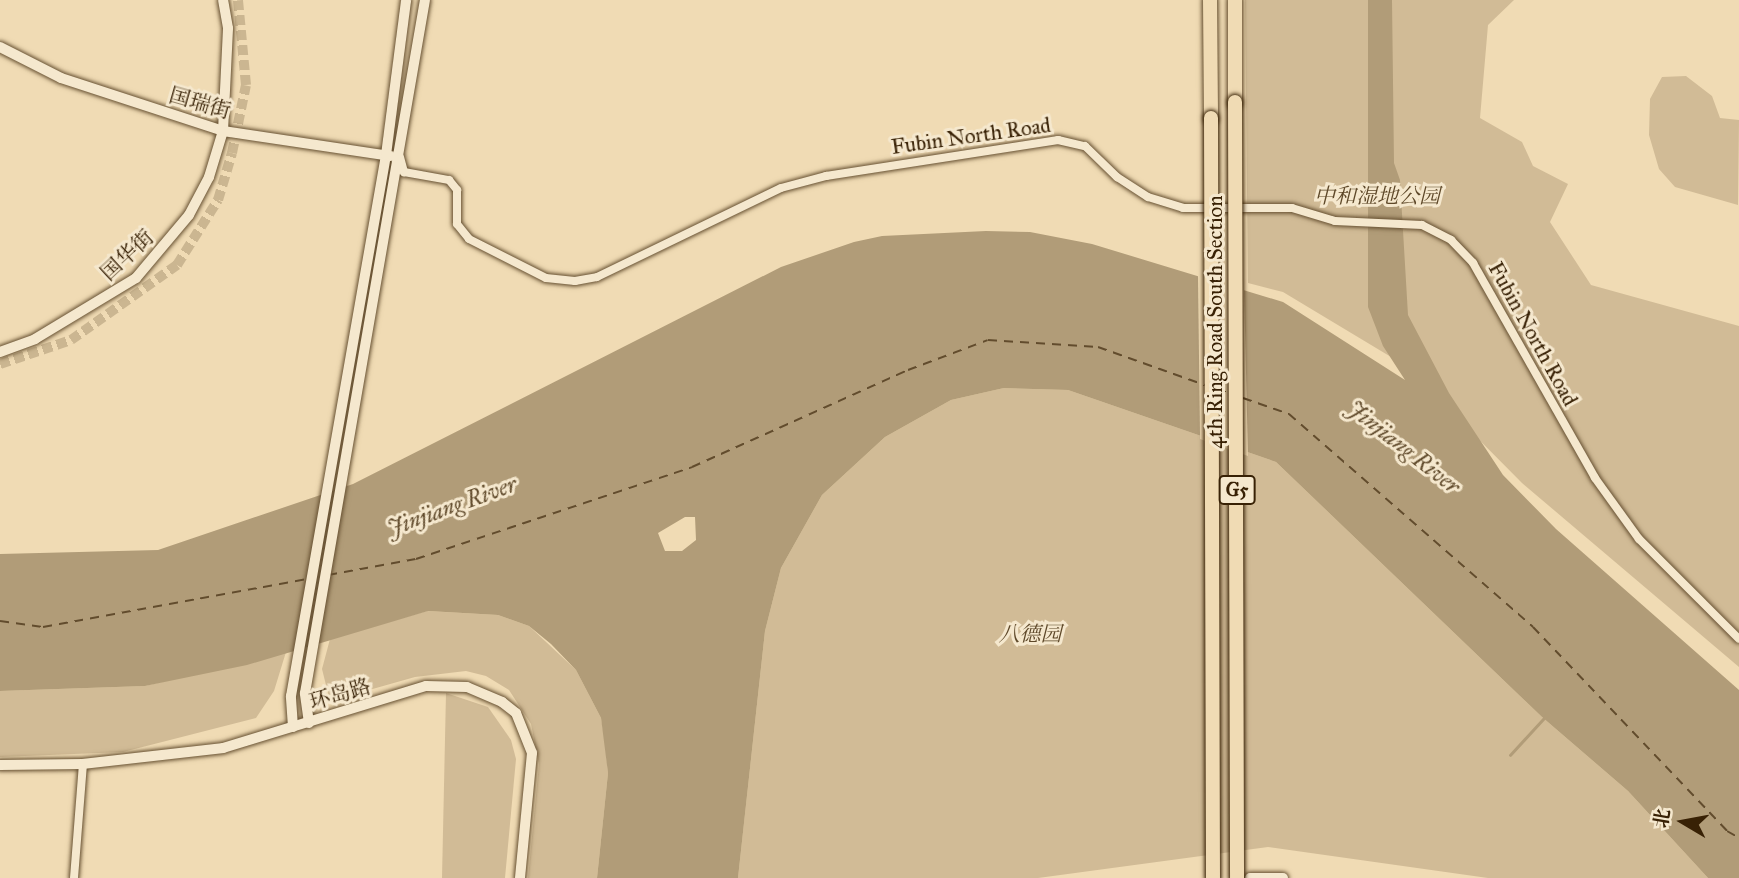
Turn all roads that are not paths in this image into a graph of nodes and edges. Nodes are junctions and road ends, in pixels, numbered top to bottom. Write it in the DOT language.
graph roads {
  1 [pos="223,0"];
  2 [pos="406,0"];
  3 [pos="425,0"];
  4 [pos="1210,0"];
  5 [pos="1235,0"];
  6 [pos="0,47"];
  7 [pos="223,131"];
  8 [pos="386,155"];
  9 [pos="400,157"];
  10 [pos="0,352"];
  11 [pos="1739,639"];
  12 [pos="309,723"];
  13 [pos="293,727"];
  14 [pos="83,764"];
  15 [pos="0,765"];
  16 [pos="74,878"];
  17 [pos="520,878"];
  18 [pos="1213,878"];
  19 [pos="1237,878"];
  20 [pos="1250,878"];
  21 [pos="1283,878"];
  1 -- 7 [label="street, 国华街"];
  2 -- 8 [label="street"];
  3 -- 9 [label="street"];
  4 -- 18 [label="highway, 4th Ring Road South Section / G5, bridge"];
  5 -- 19 [label="highway, 4th Ring Road South Section / G5, bridge"];
  6 -- 7 [label="street, 国瑞街"];
  7 -- 8 [label="street, 国瑞街"];
  7 -- 10 [label="street, 国华街"];
  8 -- 9 [label="street, 国瑞街"];
  8 -- 13 [label="street"];
  9 -- 11 [label="street, Fubin North Road"];
  9 -- 12 [label="street"];
  12 -- 13 [label="street, 环岛路"];
  12 -- 17 [label="street, 环岛路"];
  13 -- 14 [label="street, 环岛路"];
  14 -- 15 [label="street, 环岛路"];
  14 -- 16 [label="street"];
  20 -- 21 [label="main road"];
}
